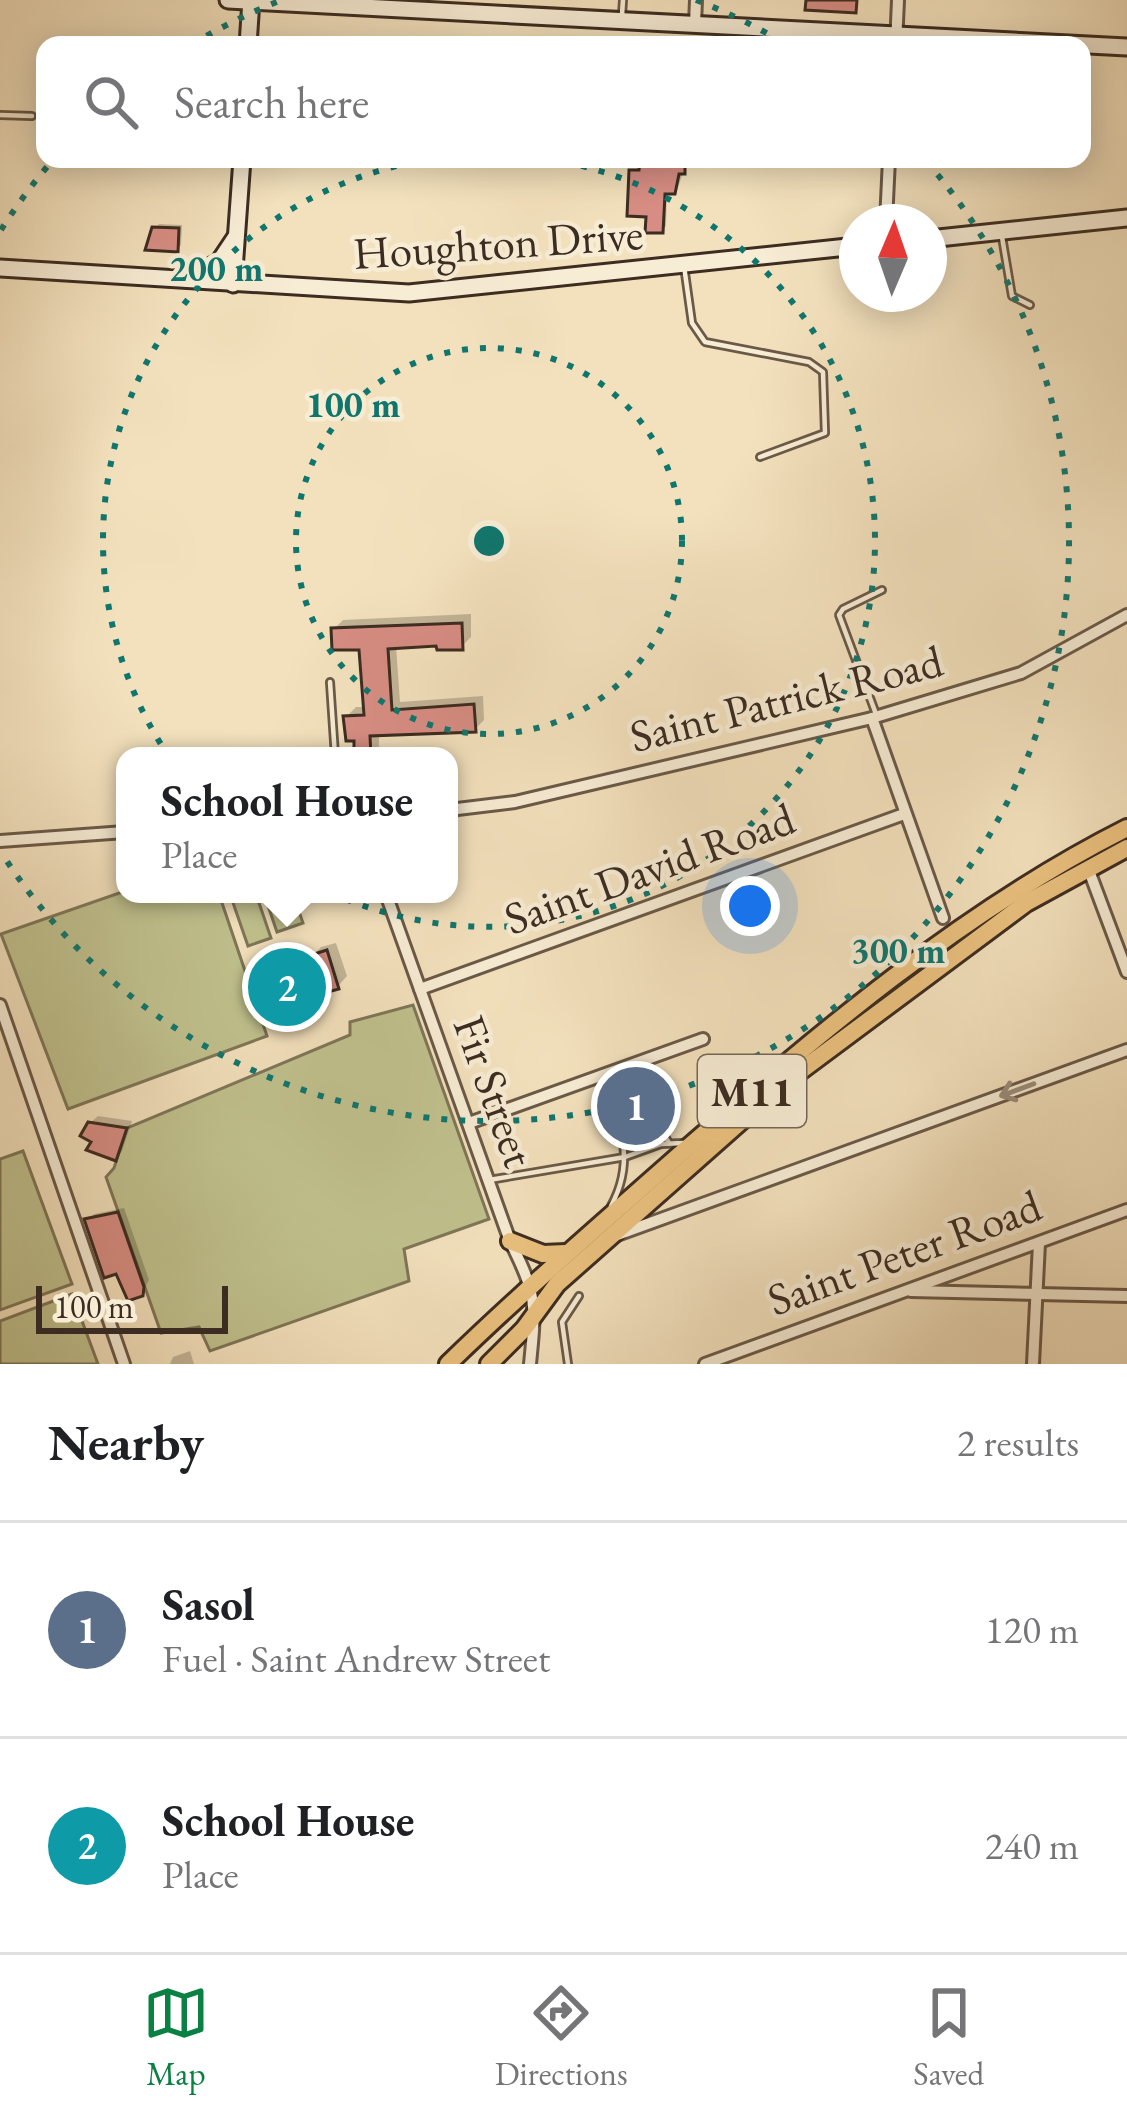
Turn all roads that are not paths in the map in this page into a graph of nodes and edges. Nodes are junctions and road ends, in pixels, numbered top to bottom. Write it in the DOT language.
graph roads {
  1 [pos="228,0"];
  2 [pos="623,0"];
  3 [pos="696,0"];
  4 [pos="898,0"];
  5 [pos="251,1"];
  6 [pos="622,20"];
  7 [pos="695,24"];
  8 [pos="249,36"];
  9 [pos="846,36"];
  10 [pos="896,36"];
  11 [pos="1091,46"];
  12 [pos="1127,47"];
  13 [pos="0,116"];
  14 [pos="32,116"];
  15 [pos="241,168"];
  16 [pos="889,168"];
  17 [pos="887,204"];
  18 [pos="1127,218"];
  19 [pos="238,229"];
  20 [pos="1001,231"];
  21 [pos="947,237"];
  22 [pos="839,249"];
  23 [pos="684,266"];
  24 [pos="0,268"];
  25 [pos="182,280"];
  26 [pos="233,284"];
  27 [pos="1030,305"];
  28 [pos="760,457"];
  29 [pos="882,590"];
  30 [pos="1127,615"];
  31 [pos="330,682"];
  32 [pos="874,717"];
  33 [pos="334,747"];
  34 [pos="458,809"];
  35 [pos="904,814"];
  36 [pos="1127,828"];
  37 [pos="116,833"];
  38 [pos="0,841"];
  39 [pos="1127,848"];
  40 [pos="1088,866"];
  41 [pos="389,903"];
  42 [pos="943,918"];
  43 [pos="1126,968"];
  44 [pos="420,989"];
  45 [pos="0,1005"];
  46 [pos="703,1039"];
  47 [pos="1127,1050"];
  48 [pos="608,1091"];
  49 [pos="469,1124"];
  50 [pos="650,1125"];
  51 [pos="669,1143"];
  52 [pos="693,1144"];
  53 [pos="625,1157"];
  54 [pos="489,1180"];
  55 [pos="1127,1210"];
  56 [pos="589,1234"];
  57 [pos="611,1238"];
  58 [pos="510,1241"];
  59 [pos="1039,1243"];
  60 [pos="566,1253"];
  61 [pos="532,1283"];
  62 [pos="902,1291"];
  63 [pos="1036,1294"];
  64 [pos="579,1296"];
  65 [pos="1127,1297"];
  66 [pos="535,1312"];
  67 [pos="124,1364"];
  68 [pos="448,1364"];
  69 [pos="489,1364"];
  70 [pos="530,1364"];
  71 [pos="568,1364"];
  72 [pos="705,1364"];
  73 [pos="1033,1364"];
  1 -- 5 [label="street"];
  2 -- 6 [label="lane"];
  3 -- 7 [label="street"];
  4 -- 10 [label="street"];
  5 -- 6 [label="street"];
  5 -- 8 [label="street"];
  6 -- 7 [label="street"];
  7 -- 9 [label="street"];
  11 -- 12 [label="street"];
  13 -- 14 [label="lane"];
  15 -- 19 [label="street"];
  16 -- 17 [label="street"];
  18 -- 20 [label="street"];
  19 -- 25 [label="street"];
  19 -- 26 [label="street"];
  20 -- 21 [label="street"];
  20 -- 27 [label="lane"];
  22 -- 23 [label="street, Houghton Drive"];
  23 -- 26 [label="street, Houghton Drive"];
  23 -- 28 [label="lane"];
  24 -- 25 [label="street, Houghton Drive"];
  25 -- 26 [label="street, Houghton Drive"];
  29 -- 32 [label="lane"];
  30 -- 32 [label="street, Saint Patrick Road"];
  31 -- 33 [label="lane"];
  32 -- 34 [label="street, Saint Patrick Road"];
  32 -- 35 [label="street"];
  35 -- 42 [label="street"];
  35 -- 44 [label="street, Saint David Road"];
  36 -- 52 [label="main road, M11"];
  37 -- 38 [label="street"];
  39 -- 40 [label="main road, M11"];
  40 -- 43 [label="street"];
  40 -- 57 [label="main road, M11"];
  41 -- 44 [label="street, Fir Street"];
  44 -- 49 [label="street, Fir Street"];
  45 -- 67 [label="street"];
  46 -- 49 [label="street"];
  47 -- 57 [label="street, one-way"];
  48 -- 53 [label="lane"];
  49 -- 54 [label="street, Fir Street"];
  50 -- 51 [label="lane"];
  51 -- 52 [label="lane"];
  51 -- 53 [label="lane"];
  52 -- 56 [label="main road, M11"];
  53 -- 54 [label="lane"];
  53 -- 56 [label="lane"];
  54 -- 58 [label="street, Fir Street"];
  55 -- 59 [label="street, Saint Peter Road"];
  56 -- 60 [label="main road, M11"];
  57 -- 66 [label="main road, M11"];
  58 -- 60 [label="main road"];
  58 -- 61 [label="street, Fir Street"];
  59 -- 62 [label="street, Saint Peter Road"];
  59 -- 63 [label="street"];
  60 -- 61 [label="main road, M11"];
  61 -- 66 [label="street, Fir Street"];
  61 -- 68 [label="main road, M11"];
  62 -- 63 [label="street"];
  62 -- 72 [label="street, Saint Peter Road"];
  63 -- 65 [label="street"];
  63 -- 73 [label="street"];
  64 -- 71 [label="lane"];
  66 -- 69 [label="main road, M11"];
  66 -- 70 [label="street, Fir Street"];
}
